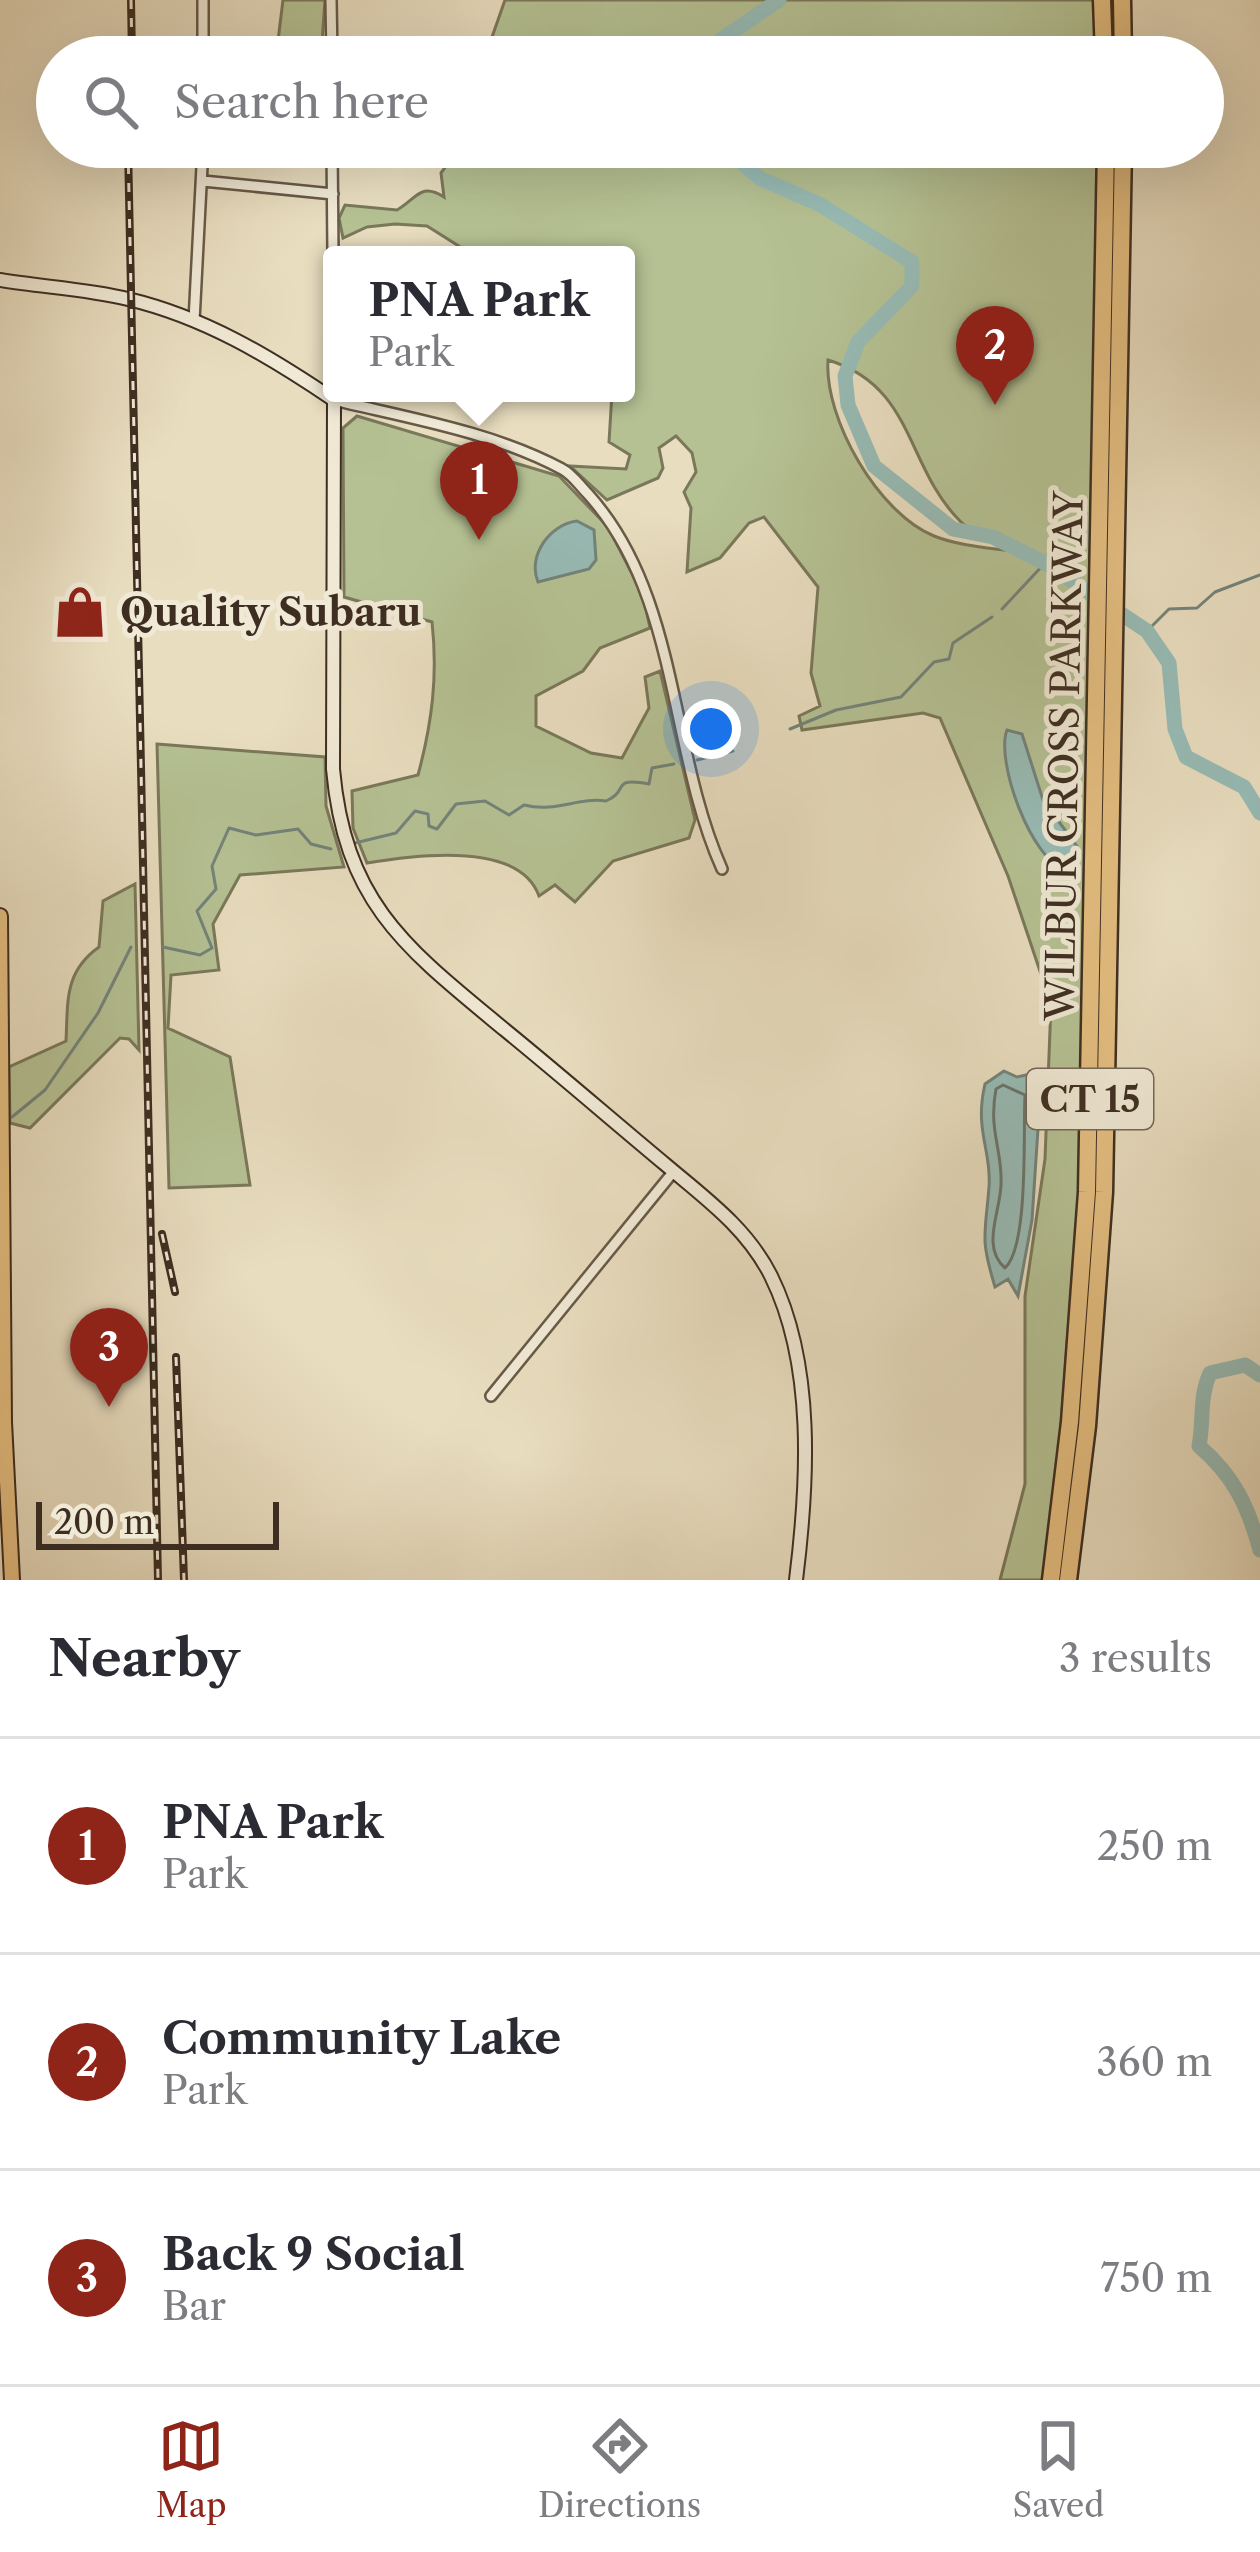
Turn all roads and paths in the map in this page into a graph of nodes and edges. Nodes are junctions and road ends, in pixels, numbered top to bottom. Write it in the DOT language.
graph roads {
  1 [pos="202,0"];
  2 [pos="331,0"];
  3 [pos="1102,0"];
  4 [pos="1122,0"];
  5 [pos="203,36"];
  6 [pos="332,36"];
  7 [pos="1103,36"];
  8 [pos="1123,36"];
  9 [pos="203,168"];
  10 [pos="332,168"];
  11 [pos="1106,168"];
  12 [pos="1122,168"];
  13 [pos="203,181"];
  14 [pos="333,194"];
  15 [pos="333,246"];
  16 [pos="0,280"];
  17 [pos="190,321"];
  18 [pos="323,389"];
  19 [pos="334,402"];
  20 [pos="356,402"];
  21 [pos="1109,582"];
  22 [pos="722,869"];
  23 [pos="0,916"];
  24 [pos="2,1105"];
  25 [pos="674,1171"];
  26 [pos="491,1396"];
  27 [pos="12,1580"];
  28 [pos="796,1580"];
  29 [pos="1052,1580"];
  30 [pos="1068,1580"];
  1 -- 5 [label="street"];
  2 -- 6 [label="street"];
  3 -- 7 [label="highway"];
  4 -- 8 [label="highway"];
  9 -- 13 [label="street"];
  10 -- 14 [label="street"];
  11 -- 21 [label="highway, WILBUR CROSS PARKWAY / CT 15"];
  12 -- 21 [label="highway, WILBUR CROSS PARKWAY / CT 15"];
  13 -- 14 [label="street"];
  13 -- 17 [label="street"];
  14 -- 15 [label="street"];
  16 -- 17 [label="street"];
  17 -- 18 [label="street"];
  19 -- 25 [label="street"];
  20 -- 22 [label="street"];
  21 -- 29 [label="highway, WILBUR CROSS PARKWAY / CT 15"];
  21 -- 30 [label="highway, WILBUR CROSS PARKWAY / CT 15"];
  23 -- 24 [label="main road"];
  24 -- 27 [label="main road"];
  25 -- 26 [label="street"];
  25 -- 28 [label="street"];
}
